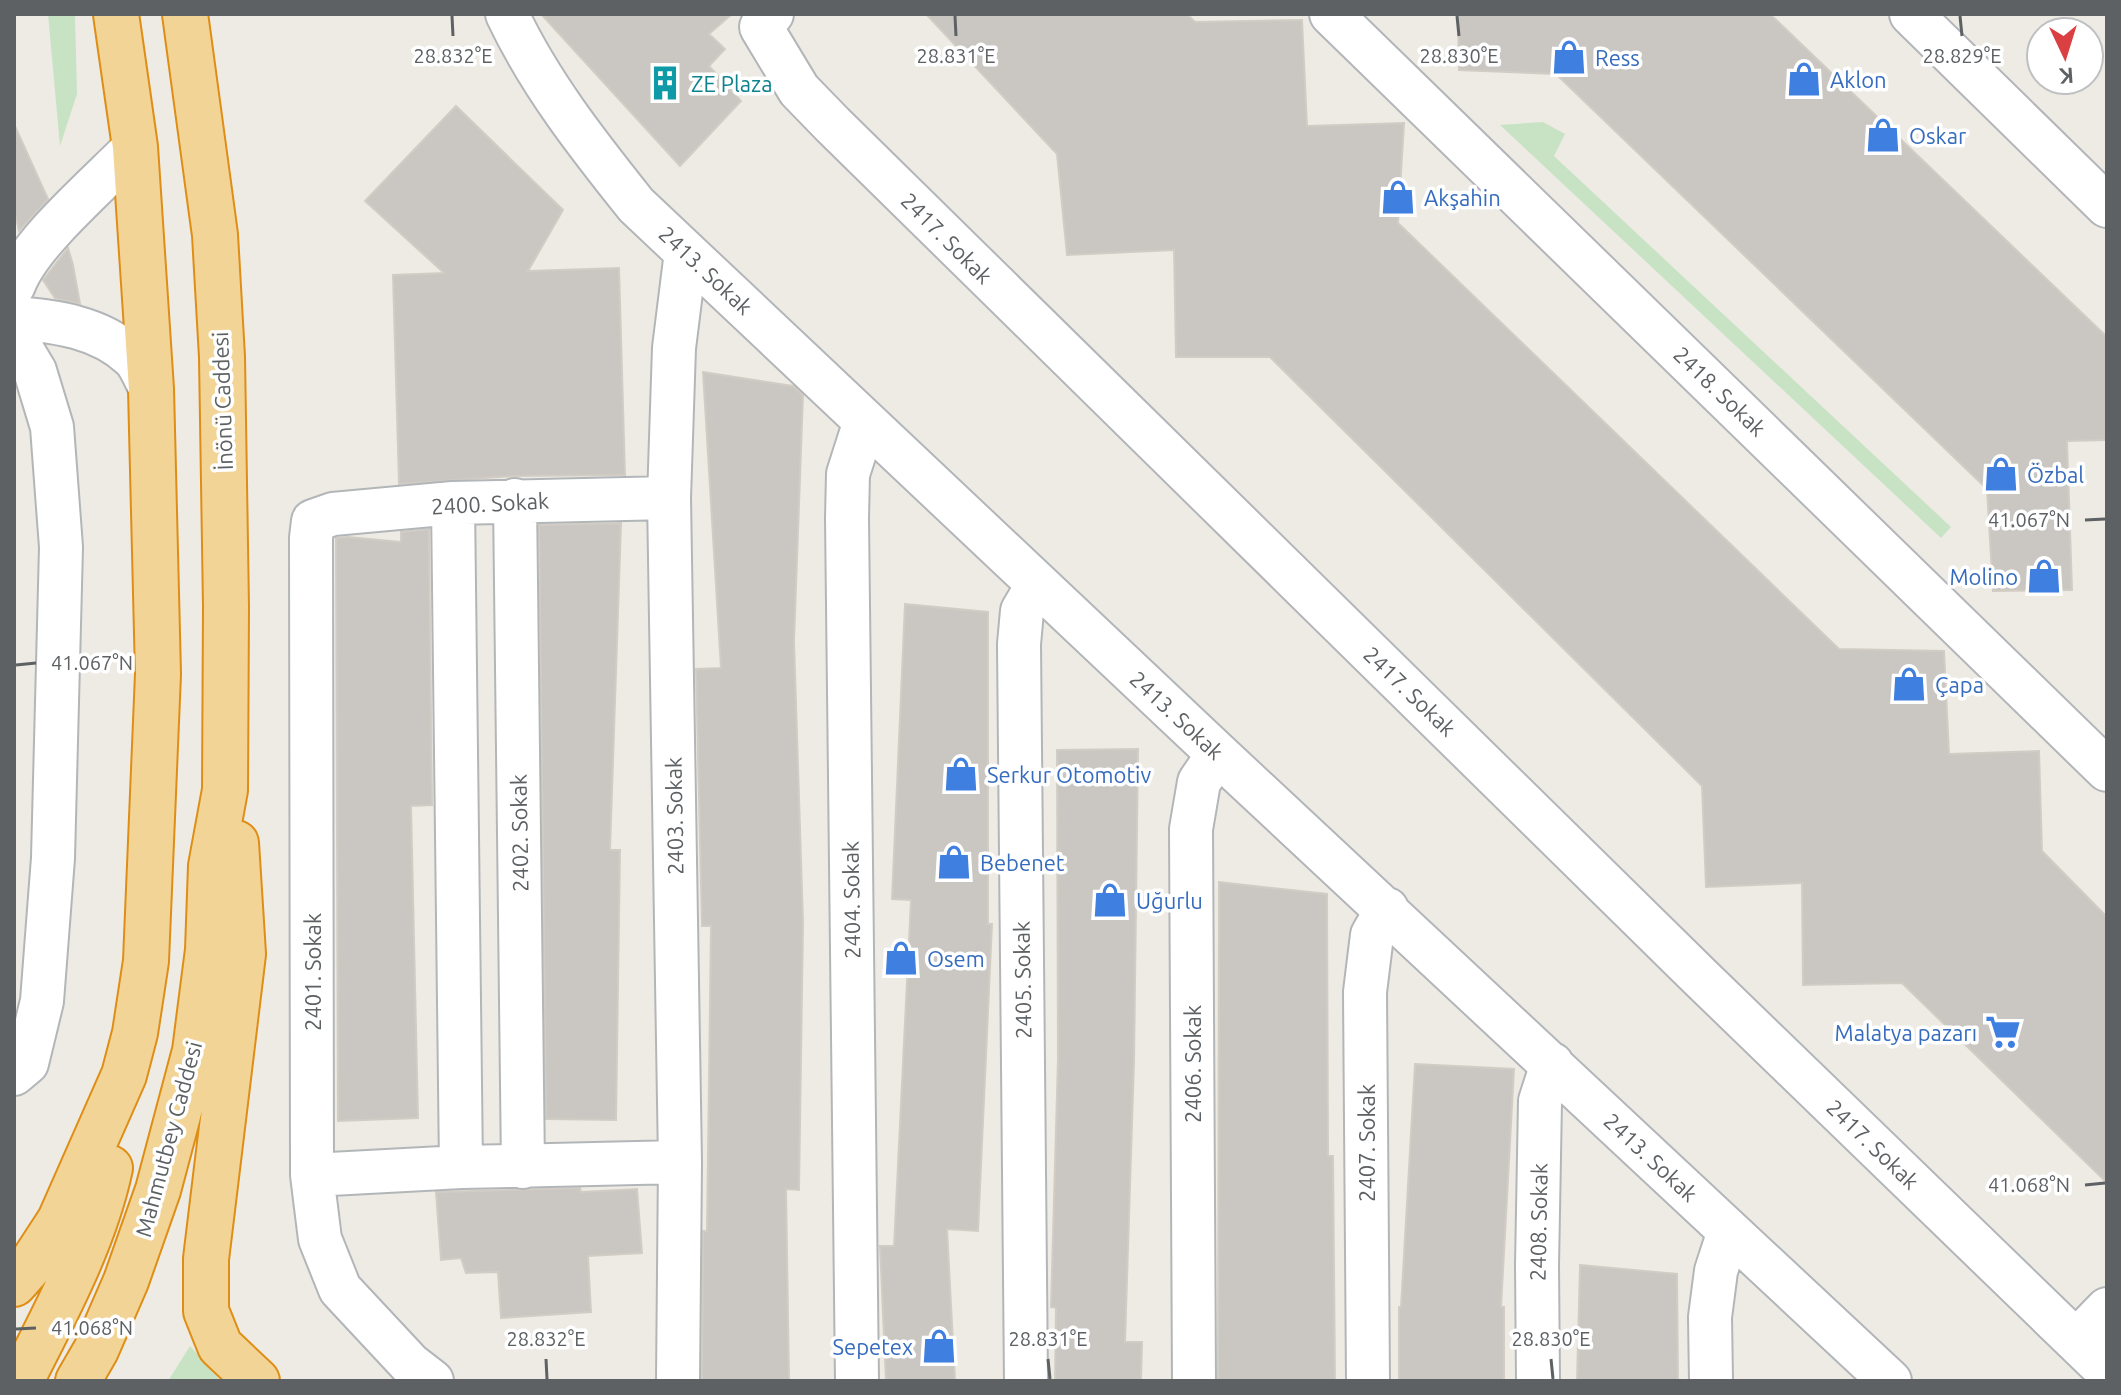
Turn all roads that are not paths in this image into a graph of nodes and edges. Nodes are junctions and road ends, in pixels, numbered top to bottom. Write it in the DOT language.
graph roads {
  1 [pos="116,14"];
  2 [pos="185,14"];
  3 [pos="507,14"];
  4 [pos="1331,14"];
  5 [pos="1911,14"];
  6 [pos="766,20"];
  7 [pos="135,147"];
  8 [pos="2107,206"];
  9 [pos="686,252"];
  10 [pos="14,285"];
  11 [pos="14,318"];
  12 [pos="14,336"];
  13 [pos="151,389"];
  14 [pos="865,421"];
  15 [pos="669,498"];
  16 [pos="515,500"];
  17 [pos="453,503"];
  18 [pos="313,521"];
  19 [pos="1038,584"];
  20 [pos="1218,754"];
  21 [pos="2107,770"];
  22 [pos="225,790"];
  23 [pos="1387,909"];
  24 [pos="1552,1064"];
  25 [pos="14,1074"];
  26 [pos="124,1075"];
  27 [pos="680,1162"];
  28 [pos="461,1167"];
  29 [pos="523,1167"];
  30 [pos="312,1175"];
  31 [pos="1729,1231"];
  32 [pos="14,1284"];
  33 [pos="2107,1309"];
  34 [pos="2076,1341"];
  35 [pos="2107,1371"];
  36 [pos="21,1381"];
  37 [pos="78,1381"];
  38 [pos="257,1381"];
  39 [pos="432,1381"];
  40 [pos="678,1381"];
  41 [pos="857,1381"];
  42 [pos="1026,1381"];
  43 [pos="1194,1381"];
  44 [pos="1368,1381"];
  45 [pos="1538,1381"];
  46 [pos="1711,1381"];
  47 [pos="1890,1381"];
  1 -- 7 [label="highway"];
  2 -- 22 [label="highway, İnönü Caddesi"];
  3 -- 9 [label="street, 2413. Sokak"];
  4 -- 21 [label="street, 2418. Sokak"];
  5 -- 8 [label="street"];
  6 -- 34 [label="street, 2417. Sokak"];
  7 -- 10 [label="street"];
  7 -- 13 [label="highway"];
  9 -- 14 [label="street, 2413. Sokak"];
  9 -- 15 [label="street, 2403. Sokak"];
  11 -- 13 [label="street"];
  12 -- 25 [label="street"];
  13 -- 26 [label="highway"];
  14 -- 19 [label="street, 2413. Sokak"];
  14 -- 41 [label="street, 2404. Sokak"];
  15 -- 16 [label="street, 2400. Sokak"];
  15 -- 27 [label="street, 2403. Sokak"];
  16 -- 17 [label="street, 2400. Sokak"];
  16 -- 29 [label="street, 2402. Sokak"];
  17 -- 18 [label="street, 2400. Sokak"];
  17 -- 28 [label="street"];
  18 -- 30 [label="street, 2401. Sokak"];
  19 -- 20 [label="street, 2413. Sokak"];
  19 -- 42 [label="street, 2405. Sokak"];
  20 -- 23 [label="street, 2413. Sokak"];
  20 -- 43 [label="street, 2406. Sokak"];
  22 -- 37 [label="highway, Mahmutbey Caddesi"];
  22 -- 38 [label="highway"];
  23 -- 24 [label="street, 2413. Sokak"];
  23 -- 44 [label="street, 2407. Sokak"];
  24 -- 31 [label="street, 2413. Sokak"];
  24 -- 45 [label="street, 2408. Sokak"];
  26 -- 32 [label="highway"];
  26 -- 36 [label="highway"];
  27 -- 29 [label="street"];
  27 -- 40 [label="street, 2403. Sokak"];
  28 -- 29 [label="street"];
  28 -- 30 [label="street"];
  30 -- 39 [label="street, 2401. Sokak"];
  31 -- 46 [label="street"];
  31 -- 47 [label="street, 2413. Sokak"];
  33 -- 34 [label="street"];
  34 -- 35 [label="street, 2417. Sokak"];
}
